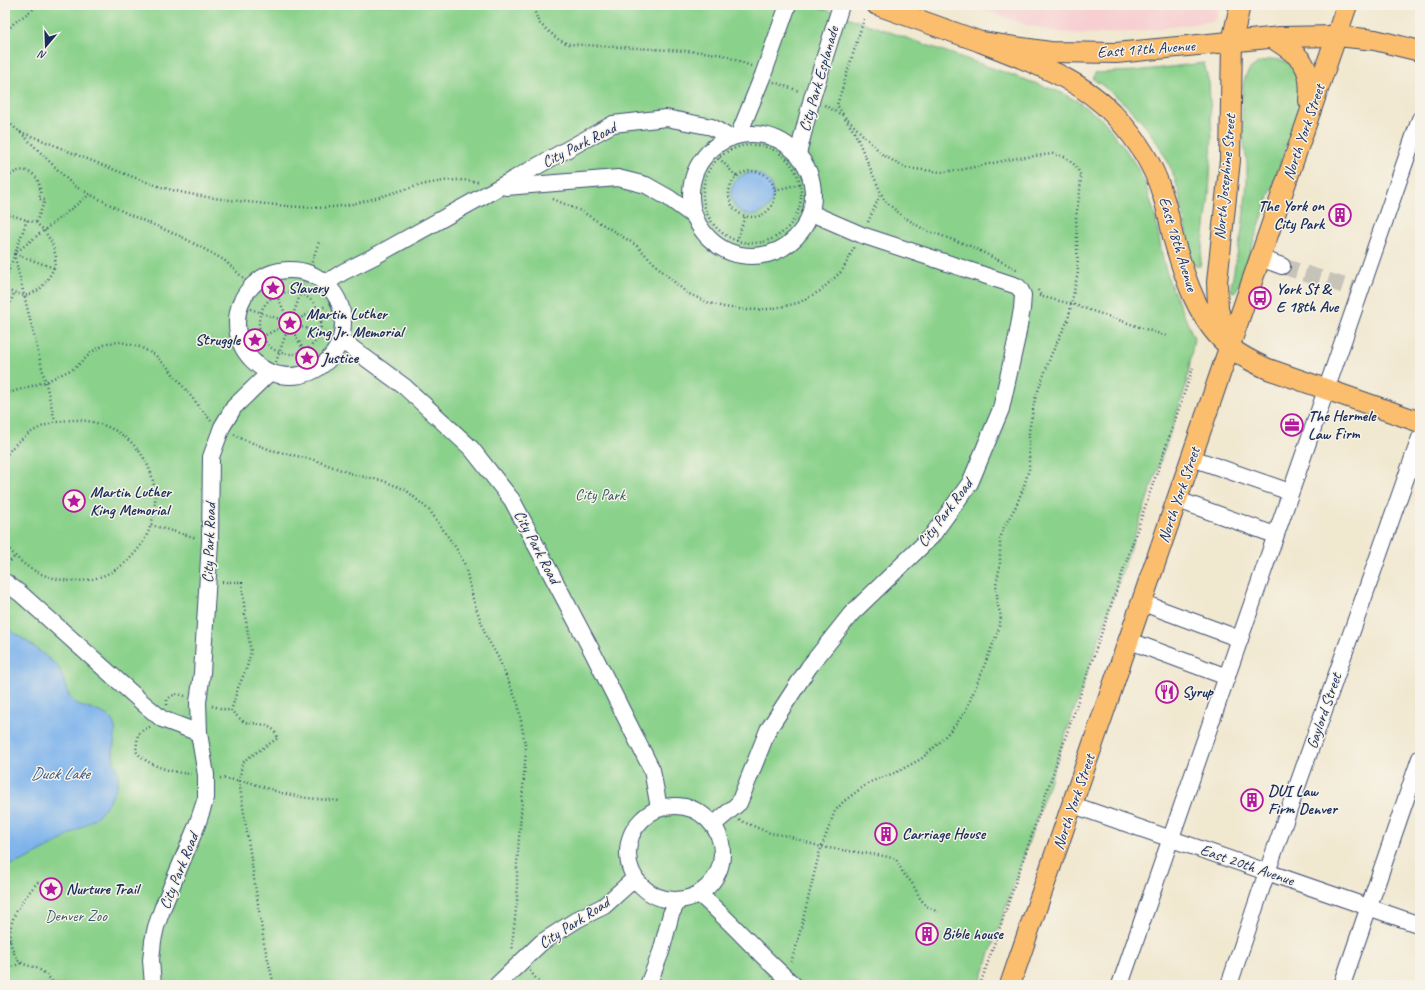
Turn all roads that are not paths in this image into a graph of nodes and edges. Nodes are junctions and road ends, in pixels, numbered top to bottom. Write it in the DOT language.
graph roads {
  1 [pos="788,5"];
  2 [pos="841,5"];
  3 [pos="1240,5"];
  4 [pos="1347,5"];
  5 [pos="871,12"];
  6 [pos="1337,36"];
  7 [pos="1272,38"];
  8 [pos="981,42"];
  9 [pos="1232,42"];
  10 [pos="1420,51"];
  11 [pos="1420,119"];
  12 [pos="1304,131"];
  13 [pos="734,136"];
  14 [pos="798,154"];
  15 [pos="500,187"];
  16 [pos="811,213"];
  17 [pos="695,217"];
  18 [pos="1260,258"];
  19 [pos="1282,266"];
  20 [pos="326,283"];
  21 [pos="341,340"];
  22 [pos="1230,348"];
  23 [pos="269,373"];
  24 [pos="1326,390"];
  25 [pos="1420,422"];
  26 [pos="1420,438"];
  27 [pos="1192,458"];
  28 [pos="1290,492"];
  29 [pos="1178,500"];
  30 [pos="1275,535"];
  31 [pos="5,582"];
  32 [pos="1143,603"];
  33 [pos="1240,639"];
  34 [pos="1130,641"];
  35 [pos="1227,676"];
  36 [pos="199,733"];
  37 [pos="1420,758"];
  38 [pos="1073,805"];
  39 [pos="659,808"];
  40 [pos="713,825"];
  41 [pos="1171,838"];
  42 [pos="1267,872"];
  43 [pos="634,879"];
  44 [pos="699,894"];
  45 [pos="678,901"];
  46 [pos="1369,907"];
  47 [pos="1420,924"];
  48 [pos="152,985"];
  49 [pos="497,985"];
  50 [pos="648,985"];
  51 [pos="794,985"];
  52 [pos="1010,985"];
  53 [pos="1120,985"];
  54 [pos="1229,985"];
  55 [pos="1342,985"];
  1 -- 13 [label="street"];
  2 -- 14 [label="street, City Park Esplanade"];
  3 -- 9 [label="main road, North Josephine Street"];
  4 -- 6 [label="main road, North York Street"];
  5 -- 8 [label="main road, East 17th Avenue"];
  6 -- 7 [label="main road, East 17th Avenue"];
  6 -- 10 [label="main road, East 17th Avenue"];
  6 -- 12 [label="main road, North York Street"];
  7 -- 9 [label="main road, East 17th Avenue"];
  7 -- 12 [label="main road"];
  8 -- 9 [label="main road, East 17th Avenue"];
  8 -- 22 [label="main road, East 18th Avenue"];
  9 -- 22 [label="main road, North Josephine Street"];
  11 -- 24 [label="street"];
  12 -- 18 [label="main road, North York Street"];
  13 -- 14 [label="street"];
  13 -- 15 [label="street, City Park Road"];
  13 -- 17 [label="street"];
  14 -- 16 [label="street"];
  15 -- 17 [label="street, City Park Road"];
  15 -- 20 [label="street, City Park Road"];
  16 -- 17 [label="street"];
  16 -- 40 [label="street, City Park Road"];
  18 -- 19 [label="street"];
  18 -- 22 [label="main road, North York Street"];
  20 -- 21 [label="street"];
  20 -- 23 [label="street"];
  21 -- 23 [label="street"];
  21 -- 39 [label="street, City Park Road"];
  22 -- 24 [label="main road, East 18th Avenue"];
  22 -- 27 [label="main road, North York Street"];
  23 -- 36 [label="street, City Park Road"];
  24 -- 25 [label="main road, East 18th Avenue"];
  24 -- 28 [label="street"];
  26 -- 42 [label="street, Gaylord Street"];
  27 -- 28 [label="street"];
  27 -- 29 [label="main road, North York Street"];
  28 -- 30 [label="street"];
  29 -- 30 [label="street"];
  29 -- 32 [label="main road, North York Street"];
  30 -- 33 [label="street"];
  31 -- 36 [label="street"];
  32 -- 33 [label="street"];
  32 -- 34 [label="main road, North York Street"];
  33 -- 35 [label="street"];
  34 -- 35 [label="street"];
  34 -- 38 [label="main road, North York Street"];
  35 -- 41 [label="street"];
  36 -- 48 [label="street, City Park Road"];
  37 -- 46 [label="street"];
  38 -- 41 [label="street, East 20th Avenue"];
  38 -- 52 [label="main road, North York Street"];
  39 -- 40 [label="street"];
  39 -- 43 [label="street"];
  40 -- 44 [label="street"];
  41 -- 42 [label="street, East 20th Avenue"];
  41 -- 53 [label="street"];
  42 -- 46 [label="street, East 20th Avenue"];
  42 -- 54 [label="street, Gaylord Street"];
  43 -- 45 [label="street"];
  43 -- 49 [label="street, City Park Road"];
  44 -- 45 [label="street"];
  44 -- 51 [label="street"];
  45 -- 50 [label="street"];
  46 -- 47 [label="street, East 20th Avenue"];
  46 -- 55 [label="street"];
}
